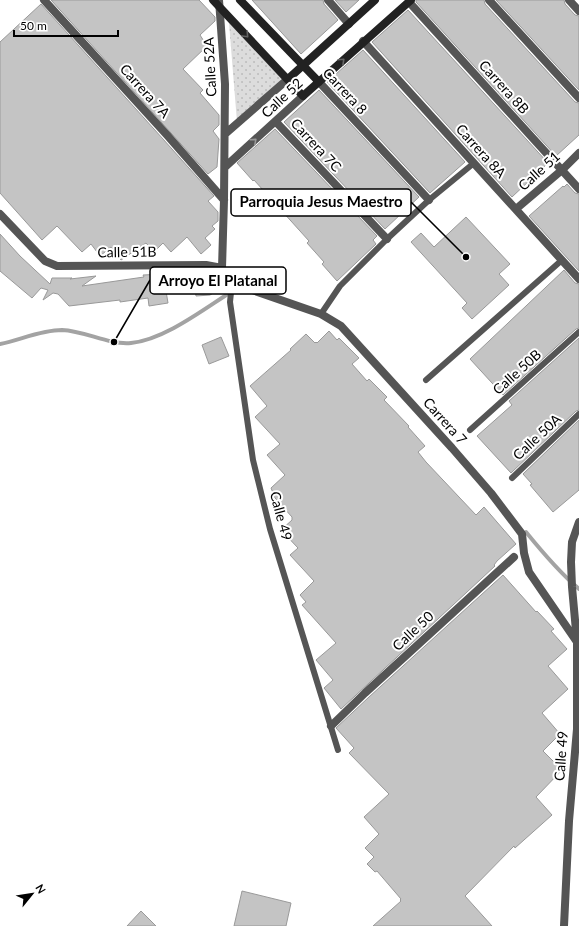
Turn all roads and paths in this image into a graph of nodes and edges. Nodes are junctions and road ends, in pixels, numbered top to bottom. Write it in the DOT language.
graph roads {
  1 [pos="44,0"];
  2 [pos="213,0"];
  3 [pos="240,0"];
  4 [pos="328,0"];
  5 [pos="375,0"];
  6 [pos="489,0"];
  7 [pos="569,0"];
  8 [pos="410,1"];
  9 [pos="219,4"];
  10 [pos="579,11"];
  11 [pos="349,24"];
  12 [pos="363,41"];
  13 [pos="303,65"];
  14 [pos="288,79"];
  15 [pos="319,82"];
  16 [pos="303,96"];
  17 [pos="579,98"];
  18 [pos="276,122"];
  19 [pos="225,134"];
  20 [pos="579,152"];
  21 [pos="474,163"];
  22 [pos="225,167"];
  23 [pos="562,170"];
  24 [pos="579,189"];
  25 [pos="224,200"];
  26 [pos="429,200"];
  27 [pos="516,209"];
  28 [pos="0,214"];
  29 [pos="387,239"];
  30 [pos="562,260"];
  31 [pos="222,268"];
  32 [pos="579,279"];
  33 [pos="232,283"];
  34 [pos="321,314"];
  35 [pos="579,332"];
  36 [pos="426,380"];
  37 [pos="579,414"];
  38 [pos="470,430"];
  39 [pos="512,478"];
  40 [pos="579,522"];
  41 [pos="514,557"];
  42 [pos="577,642"];
  43 [pos="331,726"];
  44 [pos="338,750"];
  45 [pos="564,926"];
  1 -- 25 [label="street, Carrera 7A"];
  2 -- 9 [label="street"];
  3 -- 13 [label="street, Carrera 8"];
  4 -- 11 [label="street"];
  5 -- 11 [label="street, Calle 52"];
  6 -- 17 [label="street"];
  7 -- 10 [label="street"];
  8 -- 12 [label="street, Calle 52"];
  8 -- 23 [label="street, Carrera 8B"];
  9 -- 14 [label="street, one-way"];
  9 -- 19 [label="street, Calle 52A"];
  11 -- 13 [label="street, Calle 52"];
  15 -- 12 [label="street, Calle 52, one-way"];
  12 -- 21 [label="street, Carrera 8A"];
  13 -- 14 [label="street, Calle 52"];
  13 -- 15 [label="street, Carrera 8"];
  14 -- 16 [label="street"];
  14 -- 19 [label="street, Calle 52"];
  15 -- 16 [label="street, Calle 52"];
  15 -- 26 [label="street, Carrera 8"];
  16 -- 18 [label="street, Calle 52"];
  22 -- 18 [label="street, Calle 52, one-way"];
  18 -- 29 [label="street, Carrera 7C"];
  19 -- 22 [label="street"];
  20 -- 23 [label="street, Calle 51"];
  21 -- 26 [label="lane"];
  21 -- 27 [label="street, Carrera 8A"];
  22 -- 25 [label="street"];
  23 -- 24 [label="street, Carrera 8B"];
  23 -- 27 [label="street, Calle 51"];
  25 -- 31 [label="street"];
  26 -- 29 [label="lane"];
  27 -- 30 [label="street, Carrera 8A"];
  28 -- 31 [label="street, Calle 51B"];
  29 -- 34 [label="lane"];
  30 -- 32 [label="street, Carrera 8A"];
  30 -- 36 [label="lane"];
  31 -- 33 [label="street"];
  33 -- 34 [label="street, Carrera 7"];
  33 -- 43 [label="lane, Calle 49"];
  34 -- 42 [label="street, Carrera 7"];
  35 -- 38 [label="lane, Calle 50B"];
  37 -- 39 [label="lane, Calle 50A"];
  40 -- 42 [label="street, Calle 49"];
  41 -- 43 [label="street, Calle 50"];
  42 -- 45 [label="street, Calle 49"];
  43 -- 44 [label="lane, Calle 49"];
}
